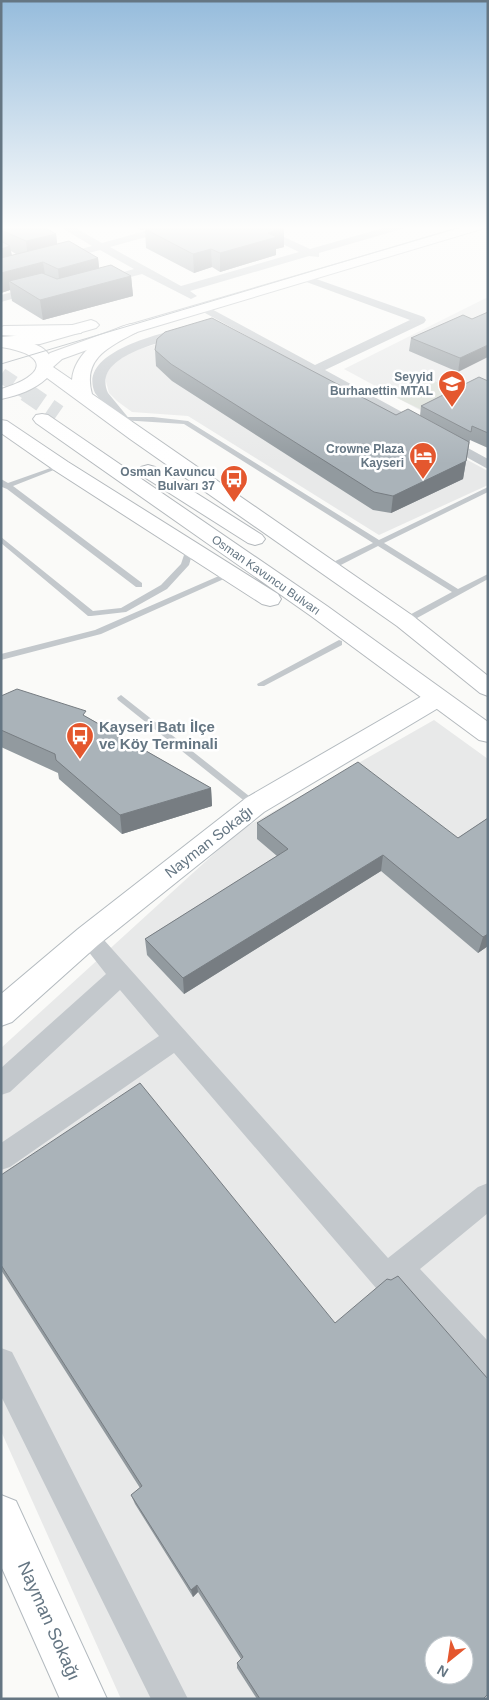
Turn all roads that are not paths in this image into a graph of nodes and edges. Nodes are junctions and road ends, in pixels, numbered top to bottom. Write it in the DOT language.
graph roads {
  1 [pos="211,305"];
  2 [pos="380,305"];
  3 [pos="202,308"];
  4 [pos="223,320"];
  5 [pos="102,322"];
  6 [pos="131,329"];
  7 [pos="2,338"];
  8 [pos="47,367"];
  9 [pos="315,370"];
  10 [pos="1,394"];
  11 [pos="84,398"];
  12 [pos="123,419"];
  13 [pos="1,425"];
  14 [pos="136,435"];
  15 [pos="488,464"];
  16 [pos="61,466"];
  17 [pos="3,485"];
  18 [pos="488,489"];
  19 [pos="1,539"];
  20 [pos="380,542"];
  21 [pos="190,548"];
  22 [pos="328,568"];
  23 [pos="231,574"];
  24 [pos="488,576"];
  25 [pos="139,585"];
  26 [pos="458,593"];
  27 [pos="405,621"];
  28 [pos="339,643"];
  29 [pos="1,658"];
  30 [pos="262,684"];
  31 [pos="488,688"];
  32 [pos="121,698"];
  33 [pos="437,698"];
  34 [pos="488,734"];
  35 [pos="255,805"];
  36 [pos="88,937"];
  37 [pos="121,975"];
  38 [pos="1,1013"];
  39 [pos="176,1038"];
  40 [pos="1,1084"];
  41 [pos="1,1158"];
  42 [pos="488,1196"];
  43 [pos="400,1268"];
  44 [pos="488,1363"];
  45 [pos="1,1364"];
  46 [pos="1,1516"];
  47 [pos="84,1699"];
  48 [pos="170,1699"];
  1 -- 3 [label="main road"];
  2 -- 9 [label="street"];
  3 -- 4 [label="street"];
  3 -- 6 [label="main road"];
  4 -- 9 [label="street"];
  4 -- 12 [label="street"];
  5 -- 7 [label="main road"];
  6 -- 8 [label="main road"];
  6 -- 11 [label="main road"];
  7 -- 8 [label="main road"];
  8 -- 10 [label="main road"];
  8 -- 11 [label="main road"];
  9 -- 15 [label="street"];
  11 -- 14 [label="main road"];
  12 -- 14 [label="street"];
  12 -- 20 [label="lane"];
  13 -- 16 [label="main road"];
  14 -- 22 [label="main road"];
  16 -- 17 [label="lane"];
  16 -- 21 [label="main road"];
  17 -- 25 [label="lane"];
  18 -- 20 [label="lane"];
  19 -- 21 [label="lane"];
  20 -- 22 [label="lane"];
  20 -- 26 [label="lane"];
  21 -- 23 [label="main road"];
  22 -- 27 [label="main road"];
  23 -- 28 [label="main road"];
  23 -- 29 [label="lane"];
  24 -- 26 [label="lane"];
  26 -- 27 [label="lane"];
  27 -- 31 [label="main road"];
  28 -- 30 [label="lane"];
  28 -- 33 [label="main road"];
  31 -- 33 [label="main road, Osman Kavuncu Bulvarı"];
  32 -- 35 [label="lane"];
  33 -- 34 [label="main road, Osman Kavuncu Bulvarı"];
  33 -- 35 [label="main road, Nayman Sokağı"];
  35 -- 36 [label="main road, Nayman Sokağı"];
  36 -- 37 [label="street"];
  36 -- 38 [label="main road, Nayman Sokağı"];
  37 -- 39 [label="street"];
  37 -- 40 [label="street"];
  39 -- 41 [label="street"];
  39 -- 43 [label="street"];
  42 -- 43 [label="street"];
  43 -- 44 [label="street"];
  45 -- 48 [label="street"];
  46 -- 47 [label="main road, Nayman Sokağı"];
}
